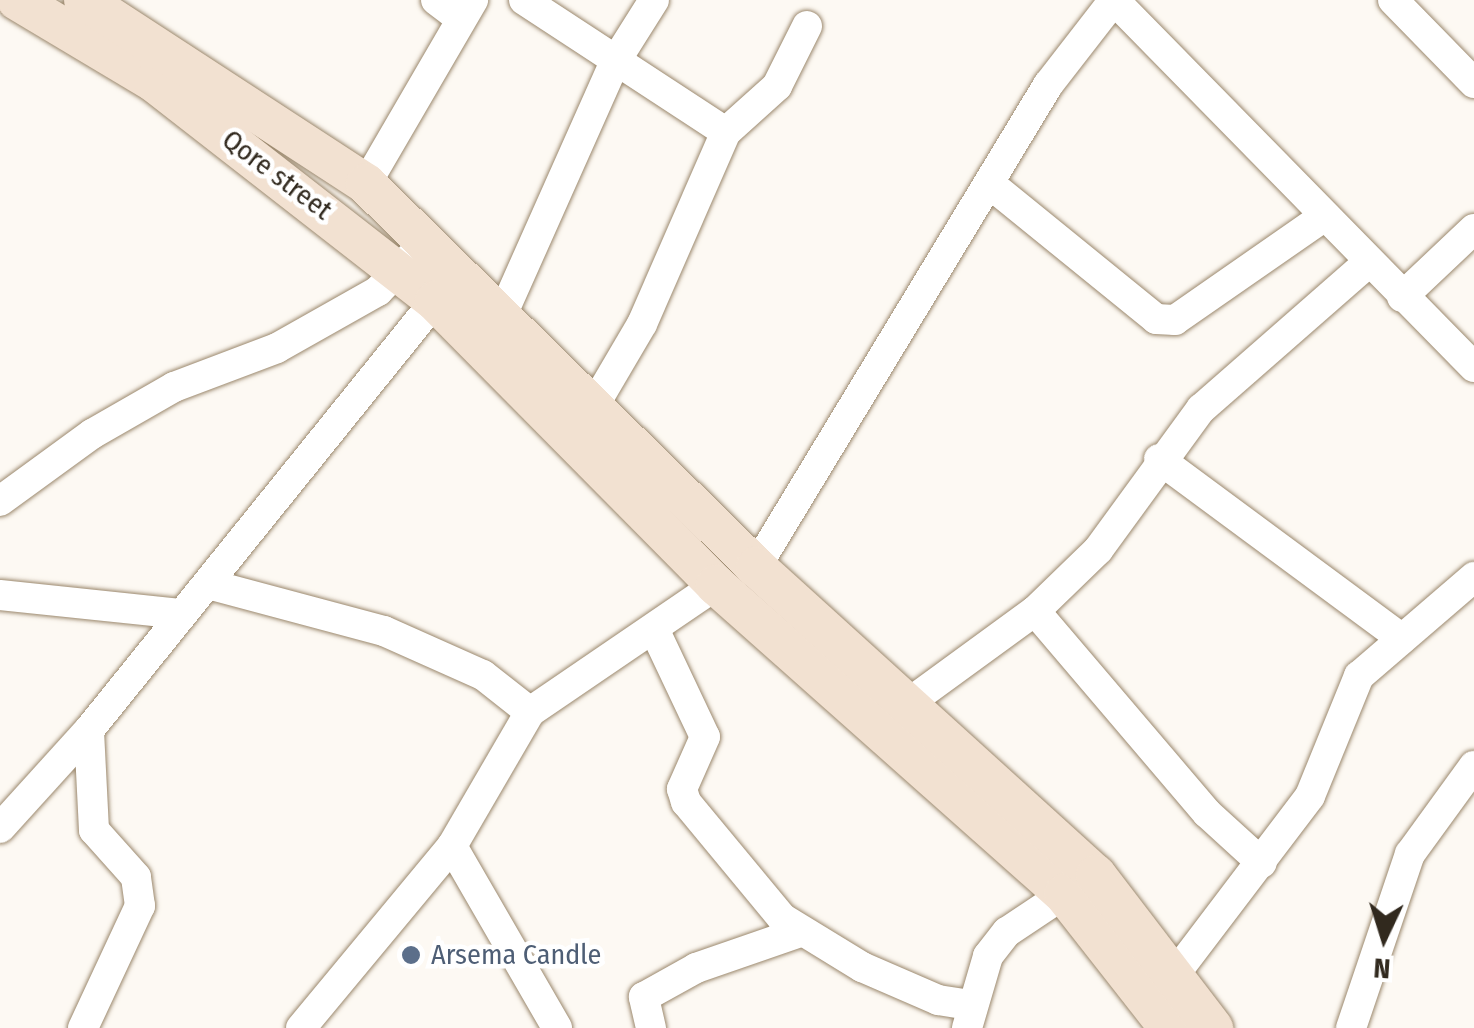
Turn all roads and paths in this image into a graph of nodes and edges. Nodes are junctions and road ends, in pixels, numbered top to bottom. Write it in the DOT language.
graph roads {
  1 [pos="16,0"];
  2 [pos="84,0"];
  3 [pos="436,0"];
  4 [pos="524,0"];
  5 [pos="654,0"];
  6 [pos="1114,0"];
  7 [pos="1393,0"];
  8 [pos="467,9"];
  9 [pos="807,26"];
  10 [pos="615,62"];
  11 [pos="1474,83"];
  12 [pos="726,132"];
  13 [pos="366,184"];
  14 [pos="990,184"];
  15 [pos="1322,218"];
  16 [pos="1474,229"];
  17 [pos="424,244"];
  18 [pos="1368,263"];
  19 [pos="396,272"];
  20 [pos="1402,297"];
  21 [pos="435,302"];
  22 [pos="503,313"];
  23 [pos="527,364"];
  24 [pos="1474,368"];
  25 [pos="595,404"];
  26 [pos="1158,459"];
  27 [pos="0,501"];
  28 [pos="756,568"];
  29 [pos="1474,577"];
  30 [pos="208,584"];
  31 [pos="716,585"];
  32 [pos="0,595"];
  33 [pos="1035,611"];
  34 [pos="180,614"];
  35 [pos="654,628"];
  36 [pos="1402,638"];
  37 [pos="910,702"];
  38 [pos="530,712"];
  39 [pos="89,730"];
  40 [pos="1474,766"];
  41 [pos="0,828"];
  42 [pos="452,846"];
  43 [pos="1262,863"];
  44 [pos="1064,894"];
  45 [pos="797,932"];
  46 [pos="1175,974"];
  47 [pos="969,1016"];
  48 [pos="83,1028"];
  49 [pos="301,1028"];
  50 [pos="558,1028"];
  51 [pos="651,1028"];
  52 [pos="1168,1028"];
  53 [pos="1213,1028"];
  54 [pos="1352,1028"];
  1 -- 19 [label="street, Qore street"];
  2 -- 13 [label="street, Qore street"];
  3 -- 8 [label="street"];
  4 -- 10 [label="street"];
  5 -- 10 [label="street"];
  6 -- 14 [label="street"];
  6 -- 15 [label="street"];
  7 -- 11 [label="street"];
  8 -- 13 [label="street"];
  9 -- 12 [label="street"];
  10 -- 12 [label="street"];
  10 -- 22 [label="street"];
  12 -- 25 [label="street"];
  13 -- 17 [label="street, Qore street"];
  14 -- 15 [label="street"];
  14 -- 28 [label="street"];
  15 -- 18 [label="street"];
  16 -- 20 [label="street"];
  17 -- 19 [label="street"];
  17 -- 22 [label="street, Qore street"];
  18 -- 20 [label="street"];
  18 -- 26 [label="street"];
  19 -- 21 [label="street, Qore street"];
  19 -- 27 [label="street"];
  20 -- 24 [label="street"];
  21 -- 23 [label="street, Qore street"];
  21 -- 30 [label="street"];
  22 -- 23 [label="street, Qore street"];
  23 -- 25 [label="street"];
  23 -- 31 [label="street"];
  25 -- 28 [label="street"];
  26 -- 33 [label="street"];
  26 -- 36 [label="street"];
  28 -- 37 [label="street"];
  29 -- 36 [label="street"];
  30 -- 34 [label="street"];
  30 -- 38 [label="street"];
  31 -- 35 [label="street"];
  31 -- 44 [label="street"];
  32 -- 34 [label="street"];
  33 -- 37 [label="street"];
  33 -- 43 [label="street"];
  34 -- 39 [label="street"];
  35 -- 38 [label="street"];
  35 -- 45 [label="street"];
  36 -- 43 [label="street"];
  37 -- 46 [label="street"];
  38 -- 42 [label="street"];
  39 -- 41 [label="street"];
  39 -- 48 [label="street"];
  40 -- 54 [label="street"];
  42 -- 49 [label="street"];
  42 -- 50 [label="street"];
  43 -- 46 [label="street"];
  44 -- 47 [label="street"];
  44 -- 52 [label="street"];
  45 -- 47 [label="street"];
  45 -- 51 [label="street"];
  46 -- 53 [label="street"];
}
